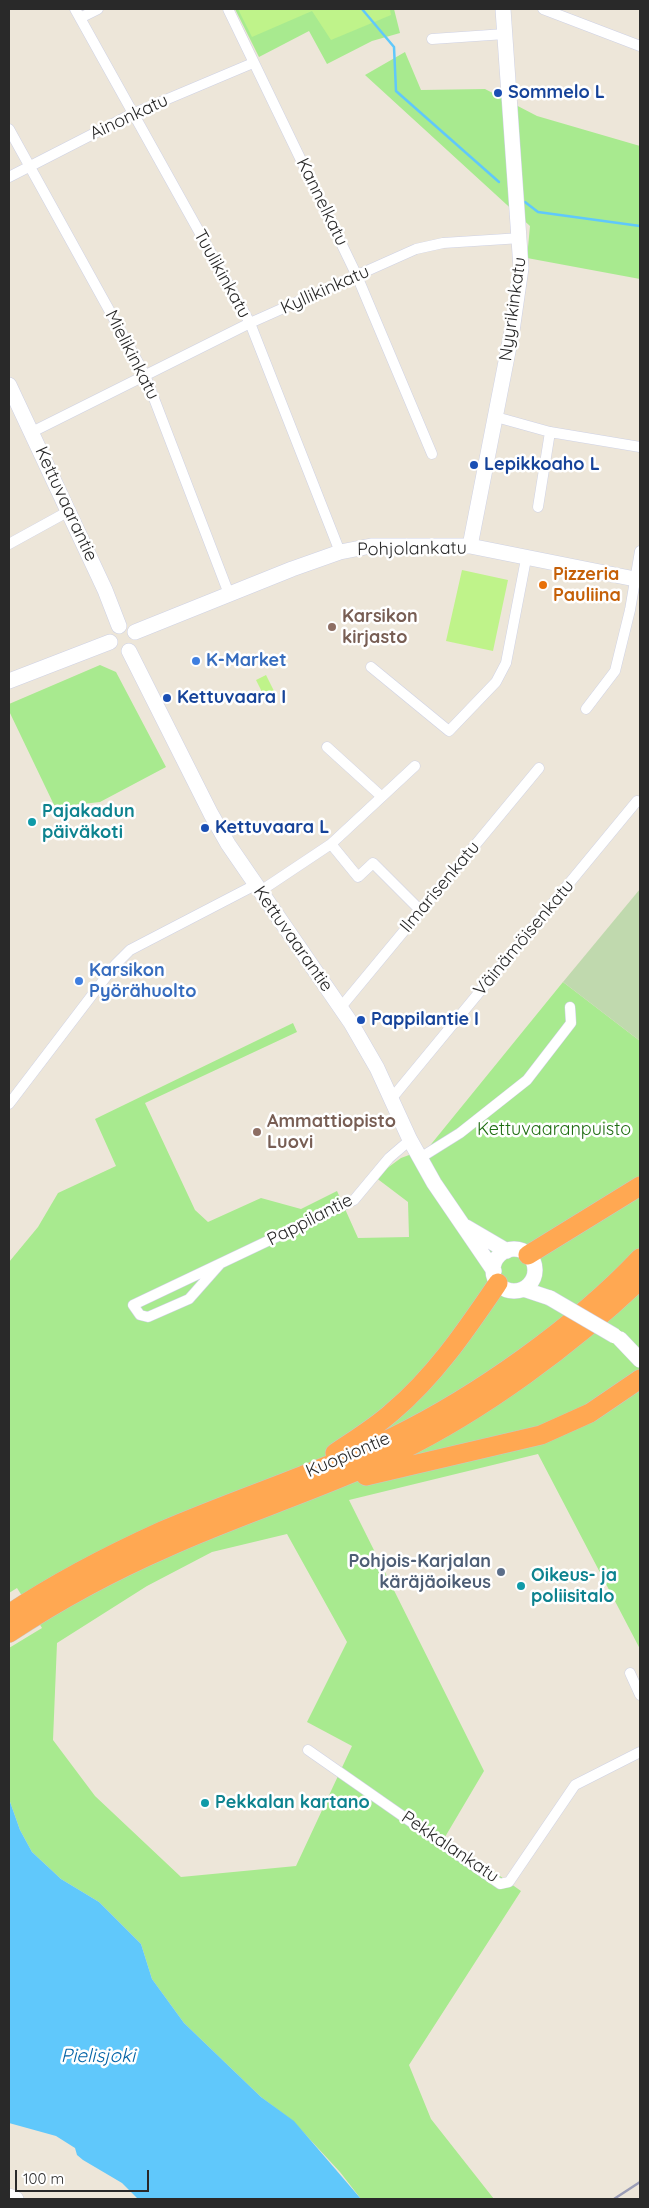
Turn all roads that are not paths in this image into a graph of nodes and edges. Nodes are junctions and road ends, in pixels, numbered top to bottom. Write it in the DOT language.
graph roads {
  1 [pos="98,9"];
  2 [pos="228,9"];
  3 [pos="503,9"];
  4 [pos="543,9"];
  5 [pos="78,13"];
  6 [pos="505,34"];
  7 [pos="432,39"];
  8 [pos="640,46"];
  9 [pos="253,63"];
  10 [pos="132,114"];
  11 [pos="9,128"];
  12 [pos="30,166"];
  13 [pos="9,177"];
  14 [pos="520,238"];
  15 [pos="357,276"];
  16 [pos="250,323"];
  17 [pos="145,375"];
  18 [pos="9,385"];
  19 [pos="496,417"];
  20 [pos="32,432"];
  21 [pos="550,432"];
  22 [pos="640,446"];
  23 [pos="432,454"];
  24 [pos="538,507"];
  25 [pos="69,511"];
  26 [pos="9,544"];
  27 [pos="470,546"];
  28 [pos="640,551"];
  29 [pos="340,552"];
  30 [pos="526,559"];
  31 [pos="638,579"];
  32 [pos="229,594"];
  33 [pos="635,611"];
  34 [pos="119,626"];
  35 [pos="135,632"];
  36 [pos="110,642"];
  37 [pos="129,651"];
  38 [pos="371,667"];
  39 [pos="9,681"];
  40 [pos="586,709"];
  41 [pos="327,747"];
  42 [pos="415,766"];
  43 [pos="539,768"];
  44 [pos="381,796"];
  45 [pos="637,801"];
  46 [pos="331,844"];
  47 [pos="260,887"];
  48 [pos="420,910"];
  49 [pos="341,1007"];
  50 [pos="570,1007"];
  51 [pos="392,1098"];
  52 [pos="9,1104"];
  53 [pos="410,1140"];
  54 [pos="420,1158"];
  55 [pos="640,1186"];
  56 [pos="462,1225"];
  57 [pos="507,1251"];
  58 [pos="528,1255"];
  59 [pos="640,1258"];
  60 [pos="220,1264"];
  61 [pos="534,1276"];
  62 [pos="496,1277"];
  63 [pos="640,1280"];
  64 [pos="523,1289"];
  65 [pos="550,1298"];
  66 [pos="617,1338"];
  67 [pos="640,1344"];
  68 [pos="640,1360"];
  69 [pos="640,1379"];
  70 [pos="309,1482"];
  71 [pos="30,1609"];
  72 [pos="9,1614"];
  73 [pos="9,1633"];
  74 [pos="630,1673"];
  75 [pos="640,1695"];
  76 [pos="308,1750"];
  77 [pos="640,1752"];
  78 [pos="9,2196"];
  79 [pos="16,2199"];
  1 -- 5 [label="street"];
  2 -- 9 [label="street, Kannelkatu"];
  3 -- 6 [label="street, Nyyrikinkatu"];
  4 -- 8 [label="street"];
  5 -- 10 [label="street, Tuulikinkatu"];
  6 -- 7 [label="street"];
  6 -- 14 [label="street, Nyyrikinkatu"];
  9 -- 10 [label="street, Ainonkatu"];
  9 -- 15 [label="street, Kannelkatu"];
  10 -- 12 [label="street, Ainonkatu"];
  10 -- 16 [label="street, Tuulikinkatu"];
  11 -- 12 [label="street, Mielikinkatu"];
  12 -- 13 [label="street, Ainonkatu"];
  12 -- 17 [label="street, Mielikinkatu"];
  14 -- 15 [label="street, Kyllikinkatu"];
  14 -- 19 [label="street, Nyyrikinkatu"];
  15 -- 16 [label="street, Kyllikinkatu"];
  15 -- 23 [label="street, Kannelkatu"];
  16 -- 17 [label="street, Kyllikinkatu"];
  16 -- 29 [label="street, Tuulikinkatu"];
  17 -- 20 [label="street, Kyllikinkatu"];
  17 -- 32 [label="street, Mielikinkatu"];
  18 -- 20 [label="street, Kettuvaarantie"];
  19 -- 21 [label="street"];
  19 -- 27 [label="street, Nyyrikinkatu"];
  20 -- 25 [label="street, Kettuvaarantie"];
  21 -- 22 [label="street"];
  21 -- 24 [label="street"];
  25 -- 26 [label="street"];
  25 -- 34 [label="street, Kettuvaarantie"];
  27 -- 29 [label="street, Pohjolankatu"];
  27 -- 30 [label="street, Pohjolankatu"];
  28 -- 31 [label="street"];
  29 -- 32 [label="street, Pohjolankatu"];
  30 -- 31 [label="street, Pohjolankatu"];
  30 -- 38 [label="street"];
  31 -- 33 [label="street"];
  32 -- 35 [label="street, Pohjolankatu"];
  33 -- 40 [label="street"];
  34 -- 35 [label="street"];
  34 -- 36 [label="street"];
  35 -- 37 [label="street"];
  36 -- 37 [label="street"];
  36 -- 39 [label="street"];
  37 -- 47 [label="street, Kettuvaarantie"];
  41 -- 44 [label="street"];
  42 -- 44 [label="street"];
  43 -- 48 [label="street, Ilmarisenkatu"];
  44 -- 46 [label="street"];
  45 -- 51 [label="street, Väinämöisenkatu"];
  46 -- 47 [label="street"];
  46 -- 48 [label="street"];
  47 -- 49 [label="street, Kettuvaarantie"];
  47 -- 52 [label="street"];
  48 -- 49 [label="street, Ilmarisenkatu"];
  49 -- 51 [label="street, Kettuvaarantie"];
  50 -- 54 [label="street"];
  51 -- 53 [label="street, Kettuvaarantie"];
  53 -- 54 [label="street, Kettuvaarantie"];
  53 -- 60 [label="street, Pappilantie"];
  54 -- 56 [label="street, Kettuvaarantie"];
  55 -- 58 [label="highway"];
  56 -- 57 [label="street, Kettuvaarantie"];
  56 -- 62 [label="street, Kettuvaarantie"];
  57 -- 58 [label="street"];
  57 -- 62 [label="street"];
  58 -- 61 [label="street"];
  59 -- 70 [label="highway, Kuopiontie"];
  60 -- 60 [label="street, Pappilantie"];
  61 -- 64 [label="street"];
  61 -- 65 [label="street"];
  62 -- 64 [label="street"];
  62 -- 70 [label="highway"];
  63 -- 70 [label="highway, Kuopiontie"];
  64 -- 65 [label="street"];
  65 -- 66 [label="street, bridge"];
  66 -- 67 [label="street"];
  66 -- 68 [label="street"];
  69 -- 70 [label="highway"];
  70 -- 71 [label="highway, Kuopiontie"];
  71 -- 72 [label="highway"];
  71 -- 73 [label="highway"];
  74 -- 75 [label="street"];
  76 -- 77 [label="street, Pekkalankatu"];
  78 -- 79 [label="street"];
}
